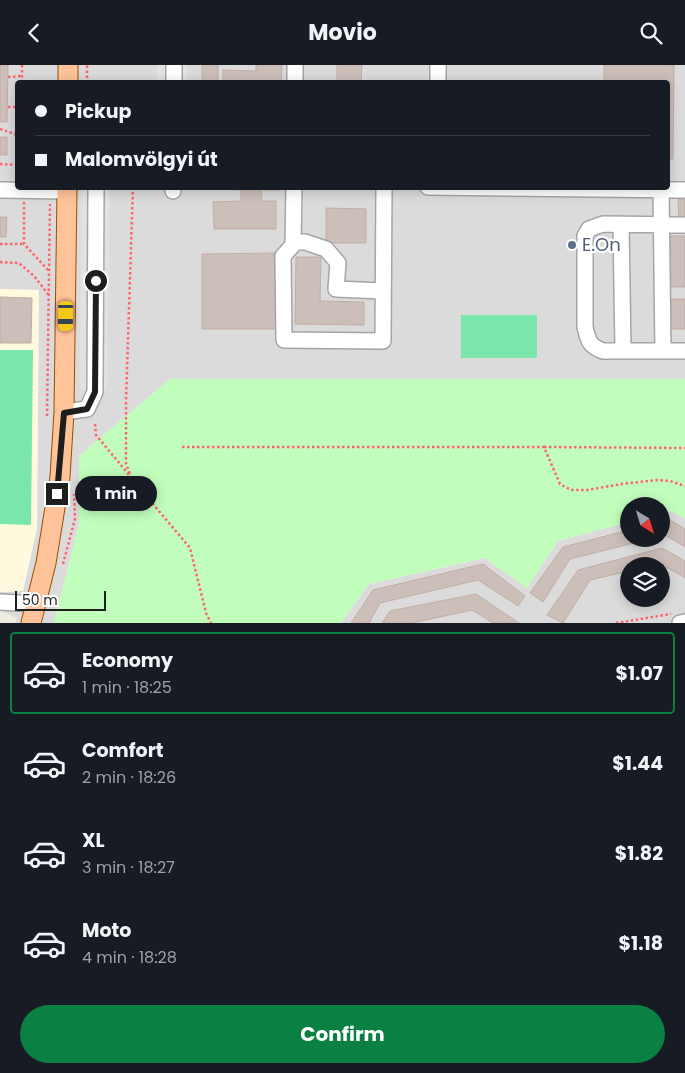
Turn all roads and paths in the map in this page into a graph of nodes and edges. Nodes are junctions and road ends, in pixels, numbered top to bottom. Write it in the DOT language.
graph roads {
  1 [pos="22,65"];
  2 [pos="68,65"];
  3 [pos="87,65"];
  4 [pos="174,65"];
  5 [pos="295,65"];
  6 [pos="438,65"];
  7 [pos="22,76"];
  8 [pos="8,77"];
  9 [pos="22,80"];
  10 [pos="68,80"];
  11 [pos="87,80"];
  12 [pos="174,80"];
  13 [pos="295,80"];
  14 [pos="438,80"];
  15 [pos="8,107"];
  16 [pos="15,107"];
  17 [pos="0,129"];
  18 [pos="15,134"];
  19 [pos="0,164"];
  20 [pos="15,165"];
  21 [pos="670,189"];
  22 [pos="0,190"];
  23 [pos="24,190"];
  24 [pos="61,190"];
  25 [pos="61,190"];
  26 [pos="96,190"];
  27 [pos="133,190"];
  28 [pos="294,190"];
  29 [pos="384,190"];
  30 [pos="661,190"];
  31 [pos="685,190"];
  32 [pos="621,224"];
  33 [pos="662,225"];
  34 [pos="685,225"];
  35 [pos="293,242"];
  36 [pos="0,244"];
  37 [pos="24,244"];
  38 [pos="0,262"];
  39 [pos="49,271"];
  40 [pos="383,291"];
  41 [pos="49,295"];
  42 [pos="623,351"];
  43 [pos="663,351"];
  44 [pos="685,351"];
  45 [pos="55,416"];
  46 [pos="95,424"];
  47 [pos="182,447"];
  48 [pos="544,447"];
  49 [pos="685,448"];
  50 [pos="132,479"];
  51 [pos="685,487"];
  52 [pos="0,603"];
  53 [pos="36,604"];
  54 [pos="680,620"];
  55 [pos="31,623"];
  56 [pos="211,623"];
  57 [pos="616,623"];
  1 -- 7 [label="path"];
  2 -- 10 [label="main road"];
  3 -- 11 [label="path"];
  4 -- 12 [label="street"];
  5 -- 13 [label="street"];
  6 -- 14 [label="street"];
  7 -- 8 [label="path"];
  7 -- 9 [label="path"];
  15 -- 16 [label="path"];
  17 -- 18 [label="path"];
  19 -- 20 [label="path"];
  21 -- 31 [label="street"];
  22 -- 23 [label="street"];
  23 -- 37 [label="path"];
  24 -- 45 [label="main road"];
  25 -- 39 [label="path"];
  26 -- 45 [label="street"];
  27 -- 50 [label="path"];
  28 -- 35 [label="street"];
  29 -- 40 [label="street"];
  30 -- 33 [label="street"];
  32 -- 33 [label="street"];
  32 -- 42 [label="street"];
  32 -- 42 [label="street"];
  33 -- 34 [label="street"];
  33 -- 43 [label="street"];
  35 -- 40 [label="street"];
  35 -- 40 [label="street"];
  36 -- 37 [label="path"];
  37 -- 39 [label="path"];
  38 -- 41 [label="path"];
  39 -- 41 [label="path"];
  41 -- 45 [label="path"];
  42 -- 43 [label="street"];
  43 -- 44 [label="street"];
  45 -- 53 [label="main road"];
  46 -- 50 [label="path"];
  47 -- 48 [label="path"];
  48 -- 49 [label="path"];
  48 -- 51 [label="path"];
  50 -- 56 [label="path"];
  52 -- 53 [label="street"];
  53 -- 55 [label="main road"];
  54 -- 57 [label="path"];
}
